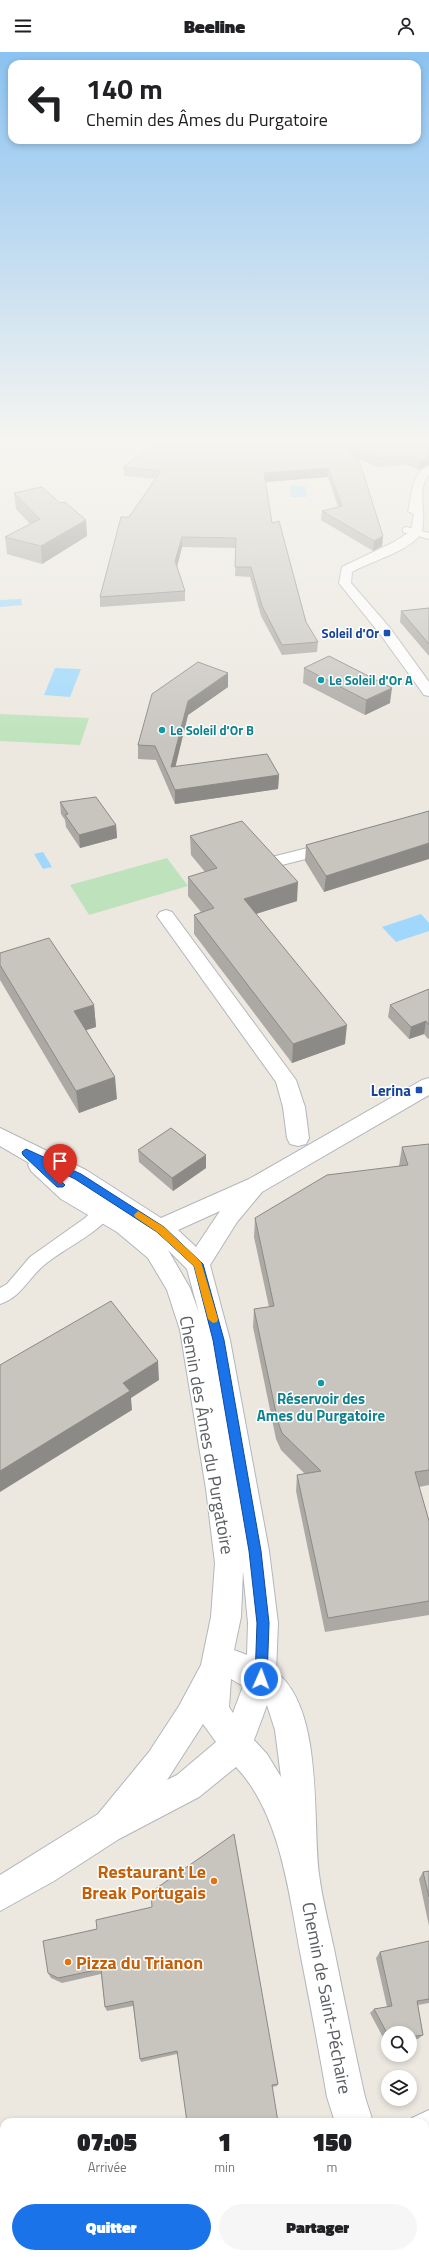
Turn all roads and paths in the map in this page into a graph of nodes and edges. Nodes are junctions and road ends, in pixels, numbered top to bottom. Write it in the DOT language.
graph roads {
  1 [pos="397,541"];
  2 [pos="382,547"];
  3 [pos="331,569"];
  4 [pos="331,584"];
  5 [pos="399,652"];
  6 [pos="429,692"];
  7 [pos="353,841"];
  8 [pos="278,861"];
  9 [pos="166,916"];
  10 [pos="429,1085"];
  11 [pos="0,1136"];
  12 [pos="301,1148"];
  13 [pos="257,1185"];
  14 [pos="109,1206"];
  15 [pos="159,1246"];
  16 [pos="198,1264"];
  17 [pos="0,1297"];
  18 [pos="215,1669"];
  19 [pos="261,1679"];
  20 [pos="237,1745"];
  21 [pos="107,1827"];
  22 [pos="302,1874"];
  23 [pos="0,1894"];
  24 [pos="353,2118"];
  1 -- 2 [label="street"];
  2 -- 3 [label="street"];
  2 -- 5 [label="street"];
  4 -- 5 [label="street"];
  5 -- 6 [label="street"];
  7 -- 8 [label="street"];
  9 -- 12 [label="street"];
  10 -- 12 [label="street"];
  11 -- 14 [label="street, Chemin des Âmes du Purgatoire"];
  12 -- 13 [label="street"];
  13 -- 15 [label="street"];
  13 -- 16 [label="street"];
  14 -- 15 [label="street, Chemin des Âmes du Purgatoire"];
  14 -- 17 [label="lane"];
  15 -- 16 [label="street"];
  15 -- 18 [label="street, Chemin des Âmes du Purgatoire"];
  16 -- 19 [label="street, Chemin des Âmes du Purgatoire"];
  18 -- 19 [label="street, Chemin de Saint-Péchaire"];
  18 -- 20 [label="street, Chemin de Saint-Péchaire"];
  18 -- 21 [label="street, Chemin des Âmes du Purgatoire"];
  19 -- 20 [label="street, Chemin des Âmes du Purgatoire"];
  19 -- 22 [label="street, Chemin de Saint-Péchaire"];
  20 -- 21 [label="street, Chemin des Âmes du Purgatoire"];
  20 -- 22 [label="street, Chemin de Saint-Péchaire"];
  21 -- 23 [label="street, Chemin des Âmes du Purgatoire"];
  22 -- 24 [label="street, Chemin de Saint-Péchaire"];
}
